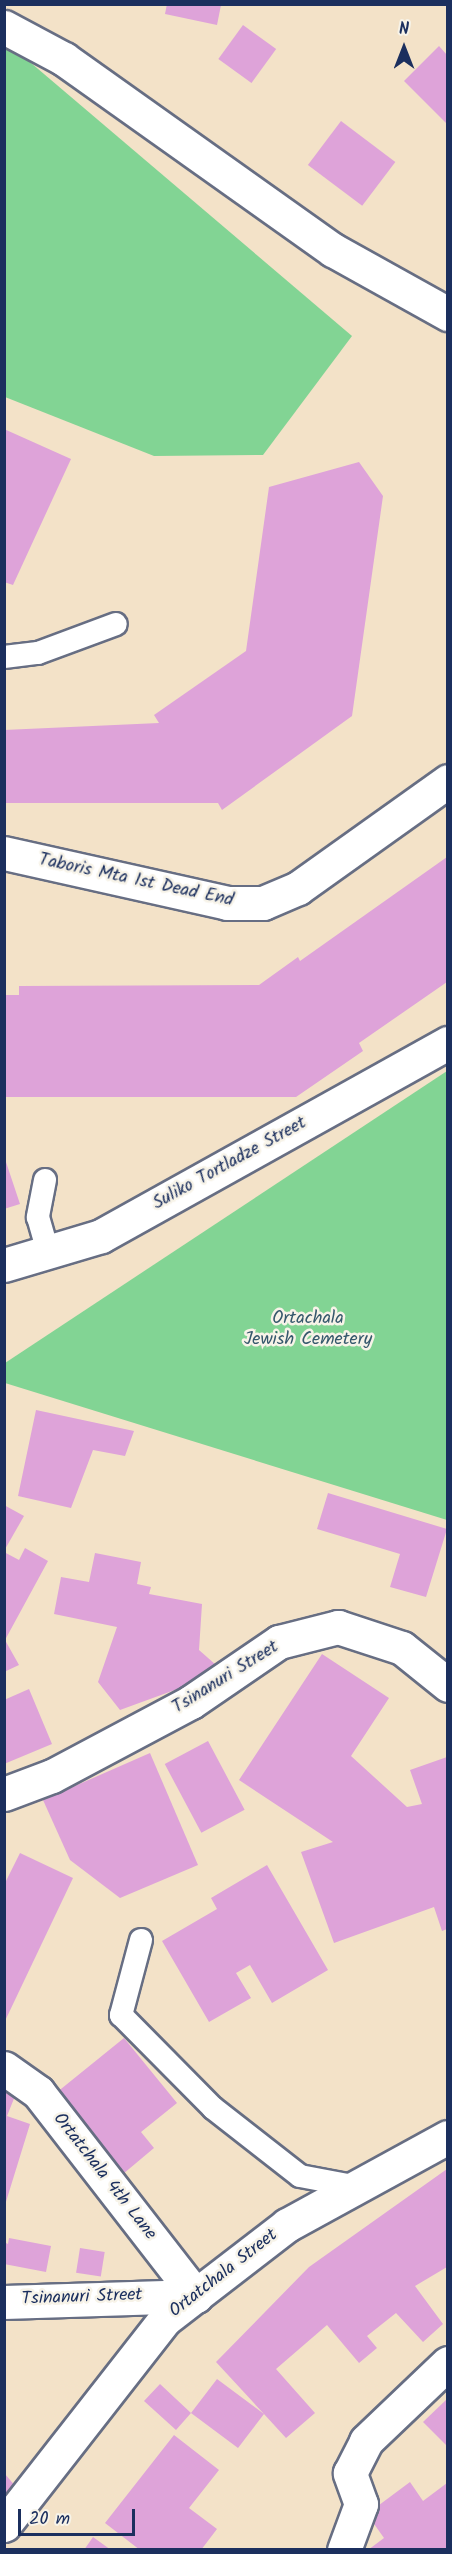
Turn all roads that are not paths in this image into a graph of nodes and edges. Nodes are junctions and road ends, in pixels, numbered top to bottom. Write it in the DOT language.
graph roads {
  1 [pos="4,27"];
  2 [pos="447,314"];
  3 [pos="116,624"];
  4 [pos="4,657"];
  5 [pos="447,781"];
  6 [pos="4,854"];
  7 [pos="447,1043"];
  8 [pos="45,1180"];
  9 [pos="48,1252"];
  10 [pos="6,1267"];
  11 [pos="447,1685"];
  12 [pos="4,1794"];
  13 [pos="141,1940"];
  14 [pos="4,2068"];
  15 [pos="447,2137"];
  16 [pos="353,2186"];
  17 [pos="196,2296"];
  18 [pos="4,2302"];
  19 [pos="447,2363"];
  20 [pos="4,2525"];
  21 [pos="344,2550"];
  1 -- 2 [label="street"];
  3 -- 4 [label="lane"];
  5 -- 6 [label="street, Taboris Mta 1st Dead End"];
  7 -- 9 [label="street, Suliko Tortladze Street"];
  8 -- 9 [label="lane"];
  9 -- 10 [label="street, Suliko Tortladze Street"];
  11 -- 12 [label="street, Tsinanuri Street"];
  13 -- 16 [label="lane"];
  14 -- 17 [label="street, Ortatchala 4th Lane"];
  15 -- 16 [label="street, Ortatchala Street"];
  16 -- 17 [label="street, Ortatchala Street"];
  17 -- 18 [label="street, Tsinanuri Street"];
  17 -- 20 [label="street, Ortatchala Street"];
  19 -- 21 [label="street"];
}
